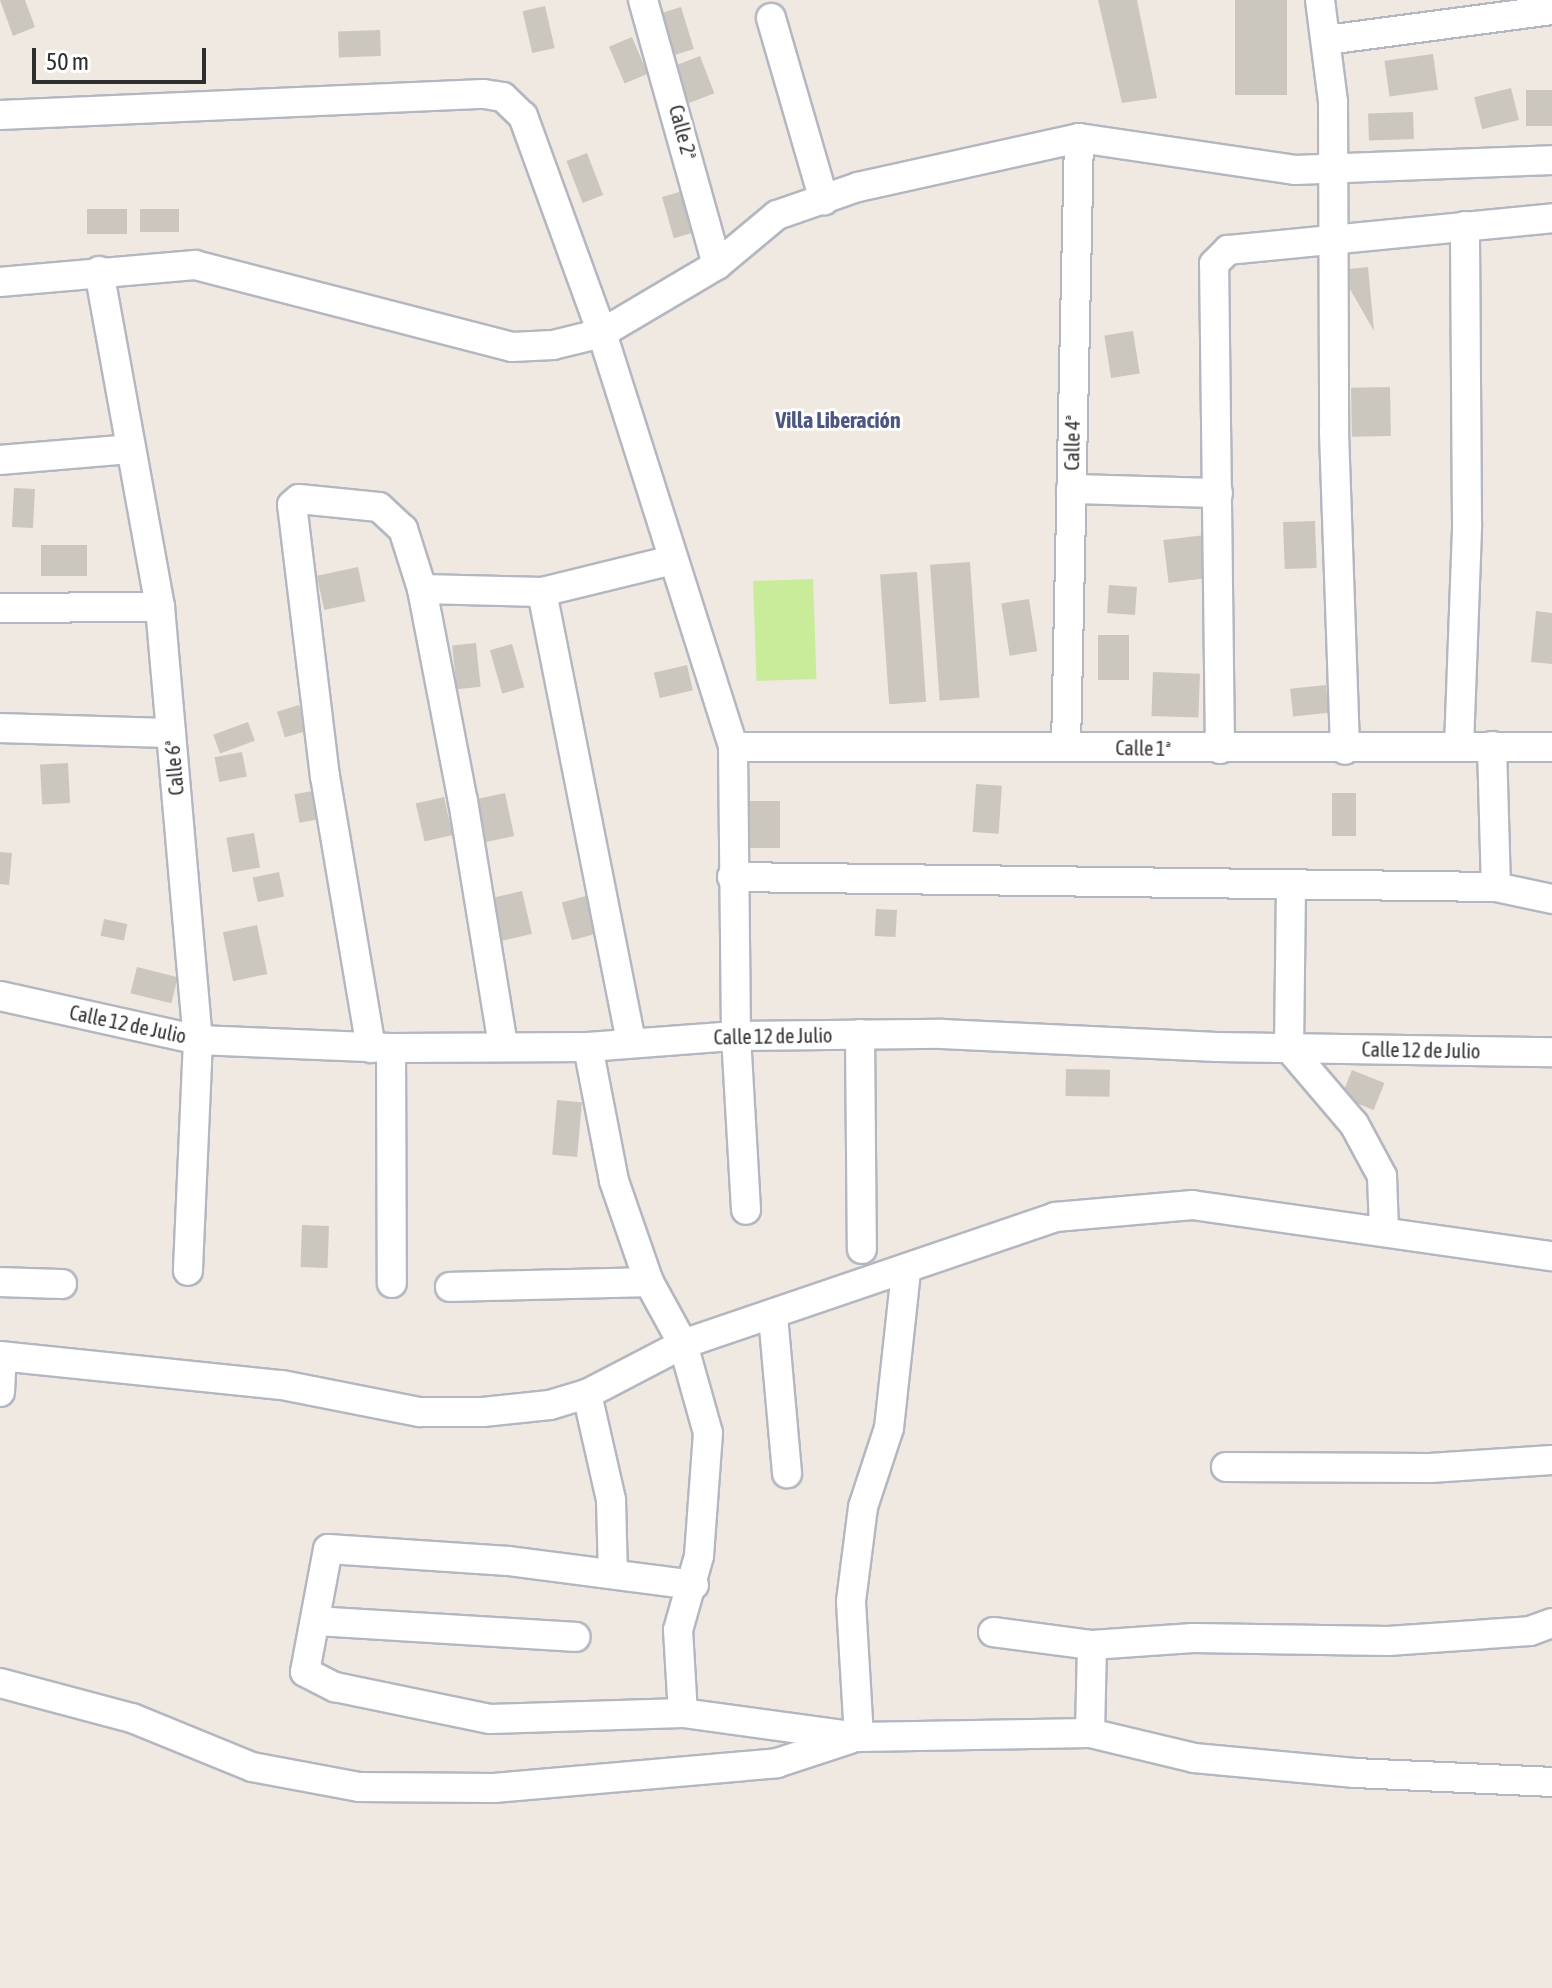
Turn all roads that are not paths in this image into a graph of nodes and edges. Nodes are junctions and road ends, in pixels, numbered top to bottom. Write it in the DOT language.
graph roads {
  1 [pos="643,0"];
  2 [pos="1320,0"];
  3 [pos="1552,10"];
  4 [pos="771,18"];
  5 [pos="1327,40"];
  6 [pos="0,115"];
  7 [pos="1079,138"];
  8 [pos="1552,160"];
  9 [pos="1335,171"];
  10 [pos="824,200"];
  11 [pos="1552,218"];
  12 [pos="1465,226"];
  13 [pos="1332,240"];
  14 [pos="717,265"];
  15 [pos="99,271"];
  16 [pos="0,282"];
  17 [pos="602,333"];
  18 [pos="131,449"];
  19 [pos="0,460"];
  20 [pos="1071,489"];
  21 [pos="1218,493"];
  22 [pos="672,560"];
  23 [pos="422,589"];
  24 [pos="542,592"];
  25 [pos="160,607"];
  26 [pos="0,608"];
  27 [pos="0,728"];
  28 [pos="171,733"];
  29 [pos="1492,746"];
  30 [pos="733,747"];
  31 [pos="1066,747"];
  32 [pos="1459,747"];
  33 [pos="1552,747"];
  34 [pos="1220,749"];
  35 [pos="1345,750"];
  36 [pos="732,877"];
  37 [pos="1291,886"];
  38 [pos="1496,887"];
  39 [pos="1552,899"];
  40 [pos="0,996"];
  41 [pos="860,1034"];
  42 [pos="736,1036"];
  43 [pos="198,1040"];
  44 [pos="631,1041"];
  45 [pos="503,1045"];
  46 [pos="588,1047"];
  47 [pos="381,1048"];
  48 [pos="1289,1048"];
  49 [pos="1552,1052"];
  50 [pos="746,1210"];
  51 [pos="1384,1230"];
  52 [pos="862,1249"];
  53 [pos="1552,1256"];
  54 [pos="188,1271"];
  55 [pos="906,1272"];
  56 [pos="0,1282"];
  57 [pos="649,1282"];
  58 [pos="392,1283"];
  59 [pos="62,1284"];
  60 [pos="450,1287"];
  61 [pos="773,1316"];
  62 [pos="683,1344"];
  63 [pos="1,1356"];
  64 [pos="0,1392"];
  65 [pos="587,1394"];
  66 [pos="1552,1460"];
  67 [pos="1226,1467"];
  68 [pos="787,1473"];
  69 [pos="613,1574"];
  70 [pos="694,1585"];
  71 [pos="315,1621"];
  72 [pos="1552,1623"];
  73 [pos="993,1632"];
  74 [pos="576,1637"];
  75 [pos="1092,1645"];
  76 [pos="0,1683"];
  77 [pos="683,1713"];
  78 [pos="1090,1733"];
  79 [pos="859,1737"];
  80 [pos="1552,1782"];
  1 -- 14 [label="street, Calle 2ª"];
  2 -- 5 [label="street"];
  3 -- 5 [label="street"];
  4 -- 10 [label="street"];
  5 -- 9 [label="street"];
  6 -- 17 [label="street"];
  7 -- 9 [label="street"];
  7 -- 10 [label="street"];
  7 -- 20 [label="street, Calle 4ª"];
  8 -- 9 [label="street"];
  9 -- 13 [label="street"];
  10 -- 14 [label="street"];
  11 -- 12 [label="street"];
  12 -- 13 [label="street"];
  12 -- 32 [label="street"];
  13 -- 21 [label="street"];
  13 -- 35 [label="street"];
  14 -- 17 [label="street"];
  15 -- 16 [label="street"];
  15 -- 17 [label="street"];
  15 -- 18 [label="street, Calle 6ª"];
  17 -- 22 [label="street"];
  18 -- 19 [label="street"];
  18 -- 25 [label="street, Calle 6ª"];
  20 -- 21 [label="street"];
  20 -- 31 [label="street, Calle 4ª"];
  21 -- 34 [label="street"];
  22 -- 24 [label="street"];
  22 -- 30 [label="street"];
  23 -- 24 [label="street"];
  23 -- 45 [label="street"];
  23 -- 47 [label="street"];
  24 -- 44 [label="street"];
  25 -- 26 [label="street"];
  25 -- 28 [label="street, Calle 6ª"];
  27 -- 28 [label="street"];
  28 -- 43 [label="street, Calle 6ª"];
  29 -- 32 [label="street, Calle 1ª"];
  29 -- 33 [label="street, Calle 1ª"];
  29 -- 38 [label="street"];
  30 -- 31 [label="street, Calle 1ª"];
  30 -- 36 [label="street"];
  31 -- 34 [label="street, Calle 1ª"];
  32 -- 35 [label="street, Calle 1ª"];
  34 -- 35 [label="street, Calle 1ª"];
  36 -- 37 [label="street"];
  36 -- 42 [label="street"];
  37 -- 38 [label="street"];
  37 -- 48 [label="street"];
  38 -- 39 [label="street"];
  40 -- 43 [label="street, Calle 12 de Julio"];
  41 -- 42 [label="street, Calle 12 de Julio"];
  41 -- 48 [label="street, Calle 12 de Julio"];
  41 -- 52 [label="street"];
  42 -- 44 [label="street, Calle 12 de Julio"];
  42 -- 50 [label="street"];
  43 -- 47 [label="street, Calle 12 de Julio"];
  43 -- 54 [label="street, Calle 6ª"];
  44 -- 46 [label="street, Calle 12 de Julio"];
  45 -- 46 [label="street, Calle 12 de Julio"];
  45 -- 47 [label="street, Calle 12 de Julio"];
  46 -- 57 [label="street"];
  47 -- 58 [label="street"];
  48 -- 49 [label="street, Calle 12 de Julio"];
  48 -- 51 [label="street"];
  51 -- 53 [label="street"];
  51 -- 55 [label="street"];
  55 -- 61 [label="street"];
  55 -- 79 [label="street"];
  56 -- 59 [label="street"];
  57 -- 60 [label="street"];
  57 -- 62 [label="street"];
  61 -- 62 [label="street"];
  61 -- 68 [label="street"];
  62 -- 65 [label="street"];
  62 -- 70 [label="street"];
  63 -- 64 [label="street"];
  63 -- 65 [label="street"];
  65 -- 69 [label="street"];
  66 -- 67 [label="street"];
  69 -- 70 [label="street"];
  69 -- 71 [label="street"];
  70 -- 77 [label="street"];
  71 -- 74 [label="street"];
  71 -- 77 [label="street"];
  72 -- 75 [label="street"];
  73 -- 75 [label="street"];
  75 -- 78 [label="street"];
  76 -- 79 [label="street"];
  77 -- 79 [label="street"];
  78 -- 79 [label="street"];
  78 -- 80 [label="street"];
}
